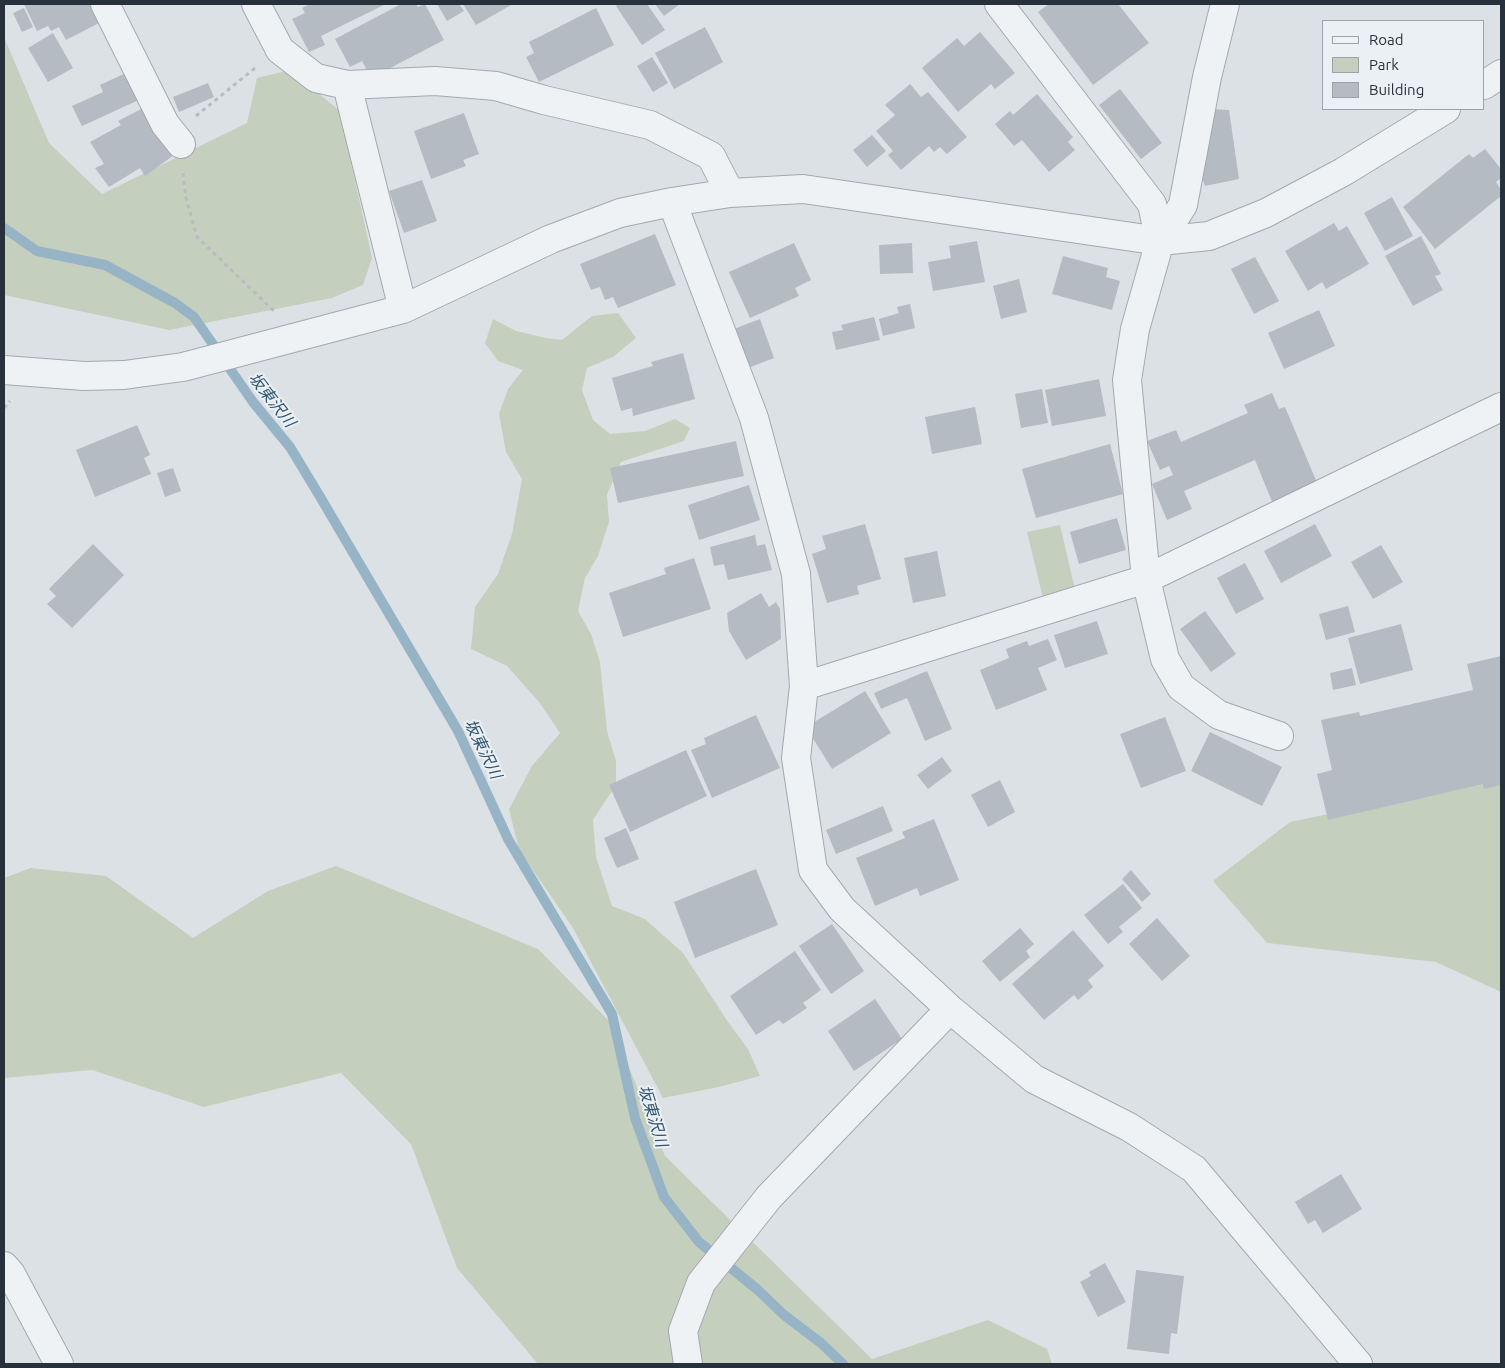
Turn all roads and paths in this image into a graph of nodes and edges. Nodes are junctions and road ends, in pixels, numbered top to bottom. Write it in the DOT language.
graph roads {
  1 [pos="105,4"];
  2 [pos="256,4"];
  3 [pos="999,4"];
  4 [pos="1225,4"];
  5 [pos="280,50"];
  6 [pos="347,86"];
  7 [pos="1444,110"];
  8 [pos="180,144"];
  9 [pos="730,193"];
  10 [pos="672,202"];
  11 [pos="1160,241"];
  12 [pos="404,309"];
  13 [pos="301,337"];
  14 [pos="4,370"];
  15 [pos="1501,407"];
  16 [pos="1146,579"];
  17 [pos="804,686"];
  18 [pos="1279,736"];
  19 [pos="950,1009"];
  20 [pos="4,1266"];
  21 [pos="59,1364"];
  22 [pos="688,1364"];
  23 [pos="1358,1364"];
  1 -- 8 [label="street"];
  2 -- 5 [label="street"];
  3 -- 11 [label="street"];
  4 -- 11 [label="street"];
  5 -- 6 [label="street"];
  5 -- 8 [label="path"];
  6 -- 9 [label="street"];
  6 -- 12 [label="street"];
  7 -- 11 [label="street"];
  8 -- 13 [label="path"];
  9 -- 10 [label="street"];
  9 -- 11 [label="street"];
  10 -- 12 [label="street"];
  10 -- 17 [label="street"];
  11 -- 16 [label="street"];
  12 -- 13 [label="street"];
  13 -- 14 [label="street"];
  15 -- 16 [label="street"];
  16 -- 17 [label="street"];
  16 -- 18 [label="street"];
  17 -- 19 [label="street"];
  19 -- 22 [label="street"];
  19 -- 23 [label="street"];
  20 -- 21 [label="street"];
}
